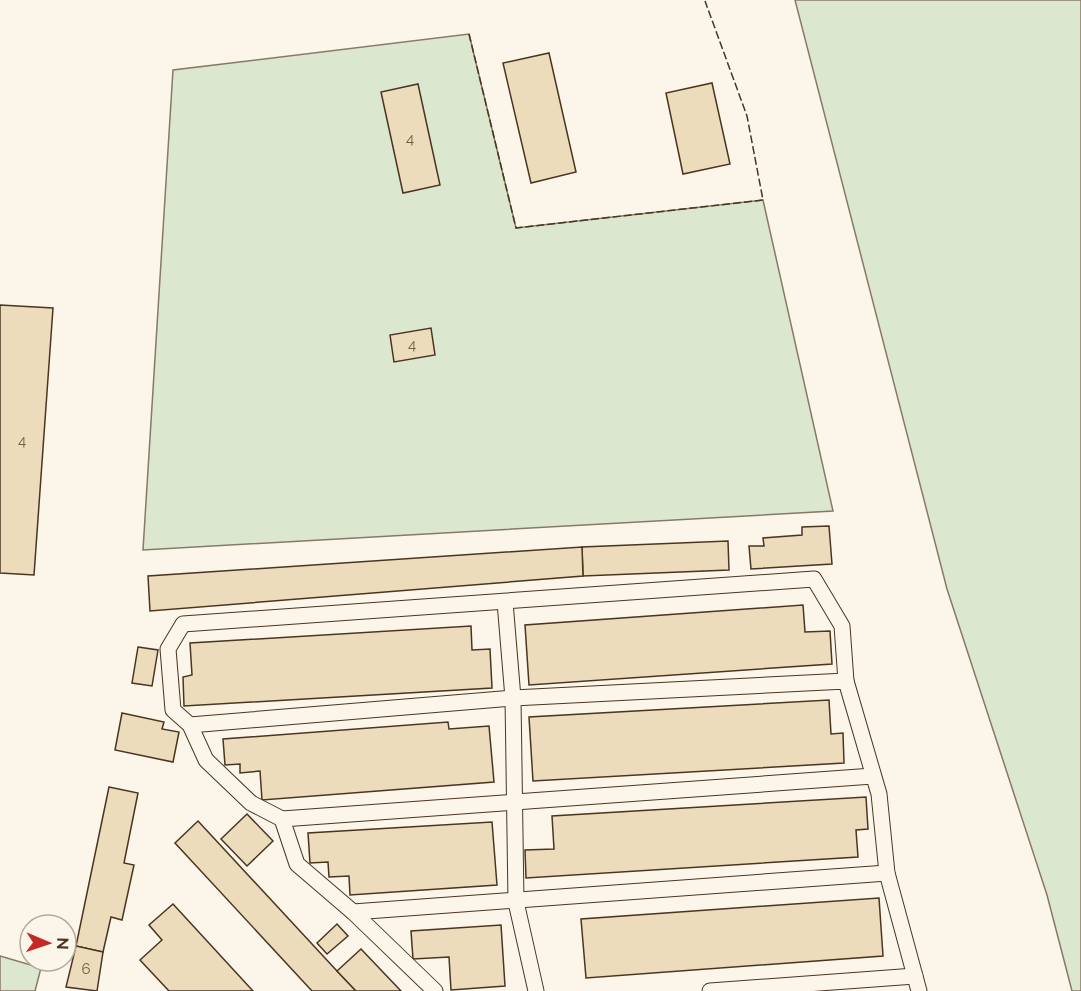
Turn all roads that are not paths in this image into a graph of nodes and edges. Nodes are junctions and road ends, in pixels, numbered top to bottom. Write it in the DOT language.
graph roads {
  1 [pos="505,602"];
  2 [pos="846,681"];
  3 [pos="513,698"];
  4 [pos="190,725"];
  5 [pos="873,776"];
  6 [pos="515,801"];
  7 [pos="282,819"];
  8 [pos="887,873"];
  9 [pos="516,902"];
  10 [pos="353,912"];
  11 [pos="915,976"];
  12 [pos="435,991"];
  13 [pos="536,991"];
  14 [pos="710,991"];
  15 [pos="919,991"];
  1 -- 2 [label="lane"];
  1 -- 3 [label="lane"];
  1 -- 4 [label="lane"];
  2 -- 3 [label="lane"];
  2 -- 5 [label="lane"];
  3 -- 4 [label="lane"];
  3 -- 6 [label="lane"];
  4 -- 7 [label="lane"];
  5 -- 6 [label="lane"];
  5 -- 8 [label="lane"];
  6 -- 7 [label="lane"];
  6 -- 9 [label="lane"];
  7 -- 10 [label="lane"];
  8 -- 9 [label="lane"];
  8 -- 11 [label="lane"];
  9 -- 10 [label="lane"];
  9 -- 13 [label="lane"];
  10 -- 12 [label="lane"];
  11 -- 14 [label="lane"];
  11 -- 15 [label="lane"];
}
